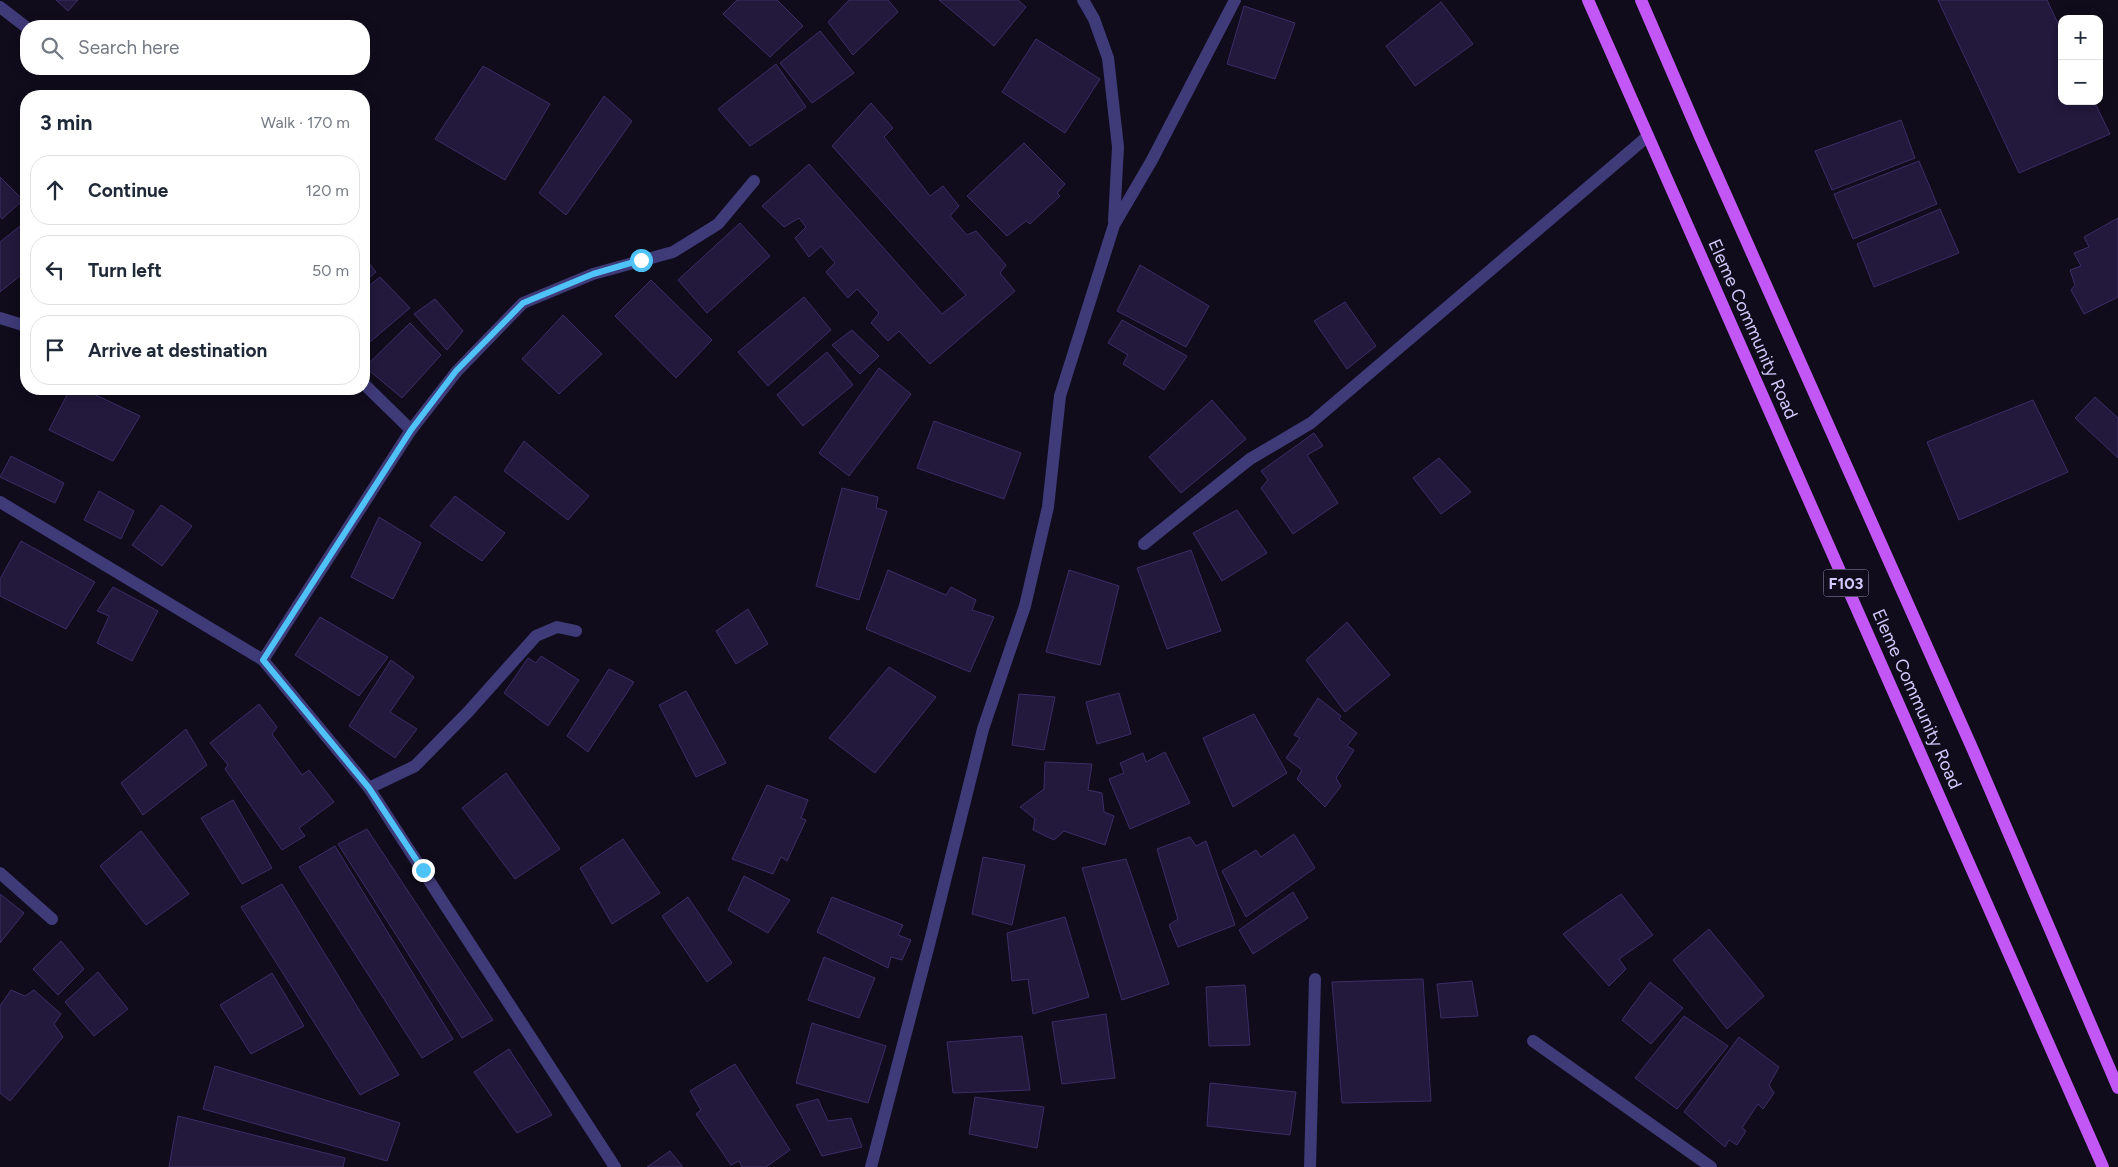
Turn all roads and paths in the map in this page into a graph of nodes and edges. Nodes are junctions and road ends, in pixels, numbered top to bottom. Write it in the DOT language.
graph roads {
  1 [pos="1083,0"];
  2 [pos="1235,0"];
  3 [pos="1588,0"];
  4 [pos="1642,0"];
  5 [pos="0,7"];
  6 [pos="20,22"];
  7 [pos="1648,136"];
  8 [pos="754,181"];
  9 [pos="1114,225"];
  10 [pos="0,318"];
  11 [pos="20,324"];
  12 [pos="370,390"];
  13 [pos="411,430"];
  14 [pos="0,502"];
  15 [pos="1144,544"];
  16 [pos="576,631"];
  17 [pos="263,660"];
  18 [pos="369,788"];
  19 [pos="0,873"];
  20 [pos="52,919"];
  21 [pos="1315,979"];
  22 [pos="1533,1041"];
  23 [pos="2118,1088"];
  24 [pos="615,1167"];
  25 [pos="871,1167"];
  26 [pos="1310,1167"];
  27 [pos="1711,1167"];
  28 [pos="2103,1167"];
  1 -- 9 [label="street"];
  2 -- 9 [label="street"];
  3 -- 7 [label="main road, Eleme Community Road / F103"];
  4 -- 23 [label="main road, Eleme Community Road / F103"];
  5 -- 6 [label="street"];
  7 -- 15 [label="street"];
  7 -- 28 [label="main road, Eleme Community Road / F103"];
  8 -- 13 [label="street"];
  9 -- 25 [label="street"];
  10 -- 11 [label="street"];
  12 -- 13 [label="street"];
  13 -- 17 [label="street"];
  14 -- 17 [label="street"];
  16 -- 18 [label="street"];
  17 -- 18 [label="street"];
  18 -- 24 [label="street"];
  19 -- 20 [label="street"];
  21 -- 26 [label="street"];
  22 -- 27 [label="street"];
}
